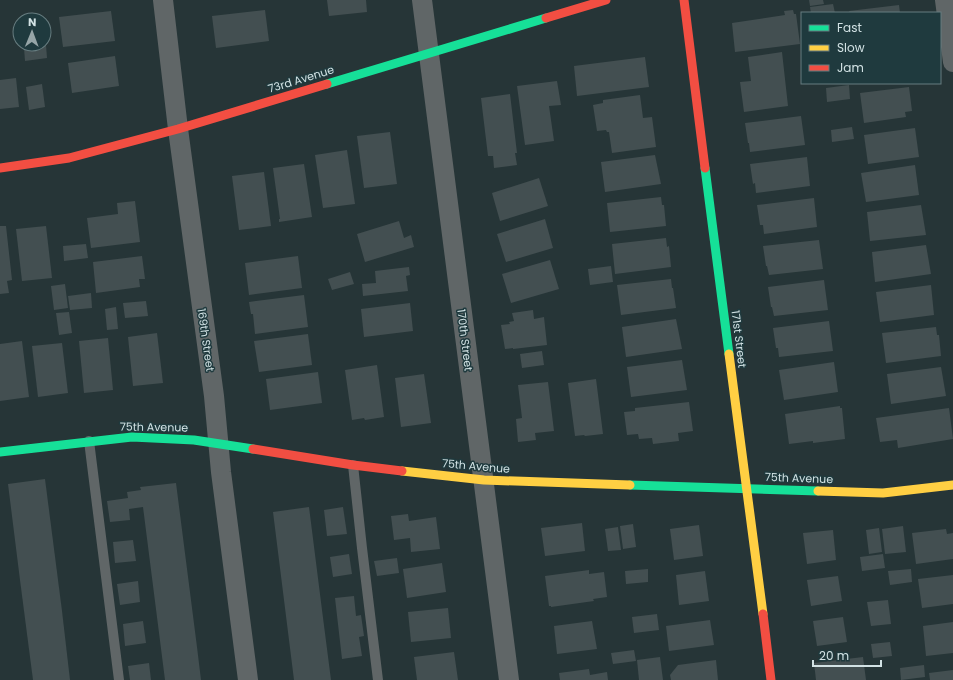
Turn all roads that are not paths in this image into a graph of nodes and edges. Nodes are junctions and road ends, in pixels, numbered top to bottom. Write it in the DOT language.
graph roads {
  1 [pos="163,0"];
  2 [pos="422,0"];
  3 [pos="606,0"];
  4 [pos="684,0"];
  5 [pos="945,0"];
  6 [pos="429,54"];
  7 [pos="953,62"];
  8 [pos="178,129"];
  9 [pos="0,168"];
  10 [pos="89,441"];
  11 [pos="219,445"];
  12 [pos="0,452"];
  13 [pos="353,465"];
  14 [pos="484,480"];
  15 [pos="953,485"];
  16 [pos="746,488"];
  17 [pos="119,680"];
  18 [pos="248,680"];
  19 [pos="378,680"];
  20 [pos="510,680"];
  21 [pos="771,680"];
  1 -- 8 [label="street, 169th Street"];
  2 -- 6 [label="street, 170th Street"];
  3 -- 6 [label="street, 73rd Avenue"];
  4 -- 16 [label="street, 171st Street"];
  5 -- 7 [label="street"];
  6 -- 8 [label="street, 73rd Avenue"];
  6 -- 14 [label="street, 170th Street"];
  8 -- 9 [label="street, 73rd Avenue"];
  8 -- 11 [label="street, 169th Street"];
  10 -- 11 [label="street, 75th Avenue"];
  10 -- 12 [label="street, 75th Avenue"];
  10 -- 17 [label="lane"];
  11 -- 13 [label="street, 75th Avenue"];
  11 -- 18 [label="street, 169th Street"];
  13 -- 14 [label="street, 75th Avenue"];
  13 -- 19 [label="lane"];
  14 -- 16 [label="street, 75th Avenue"];
  14 -- 20 [label="street, 170th Street"];
  15 -- 16 [label="street, 75th Avenue"];
  16 -- 21 [label="street, 171st Street"];
}
